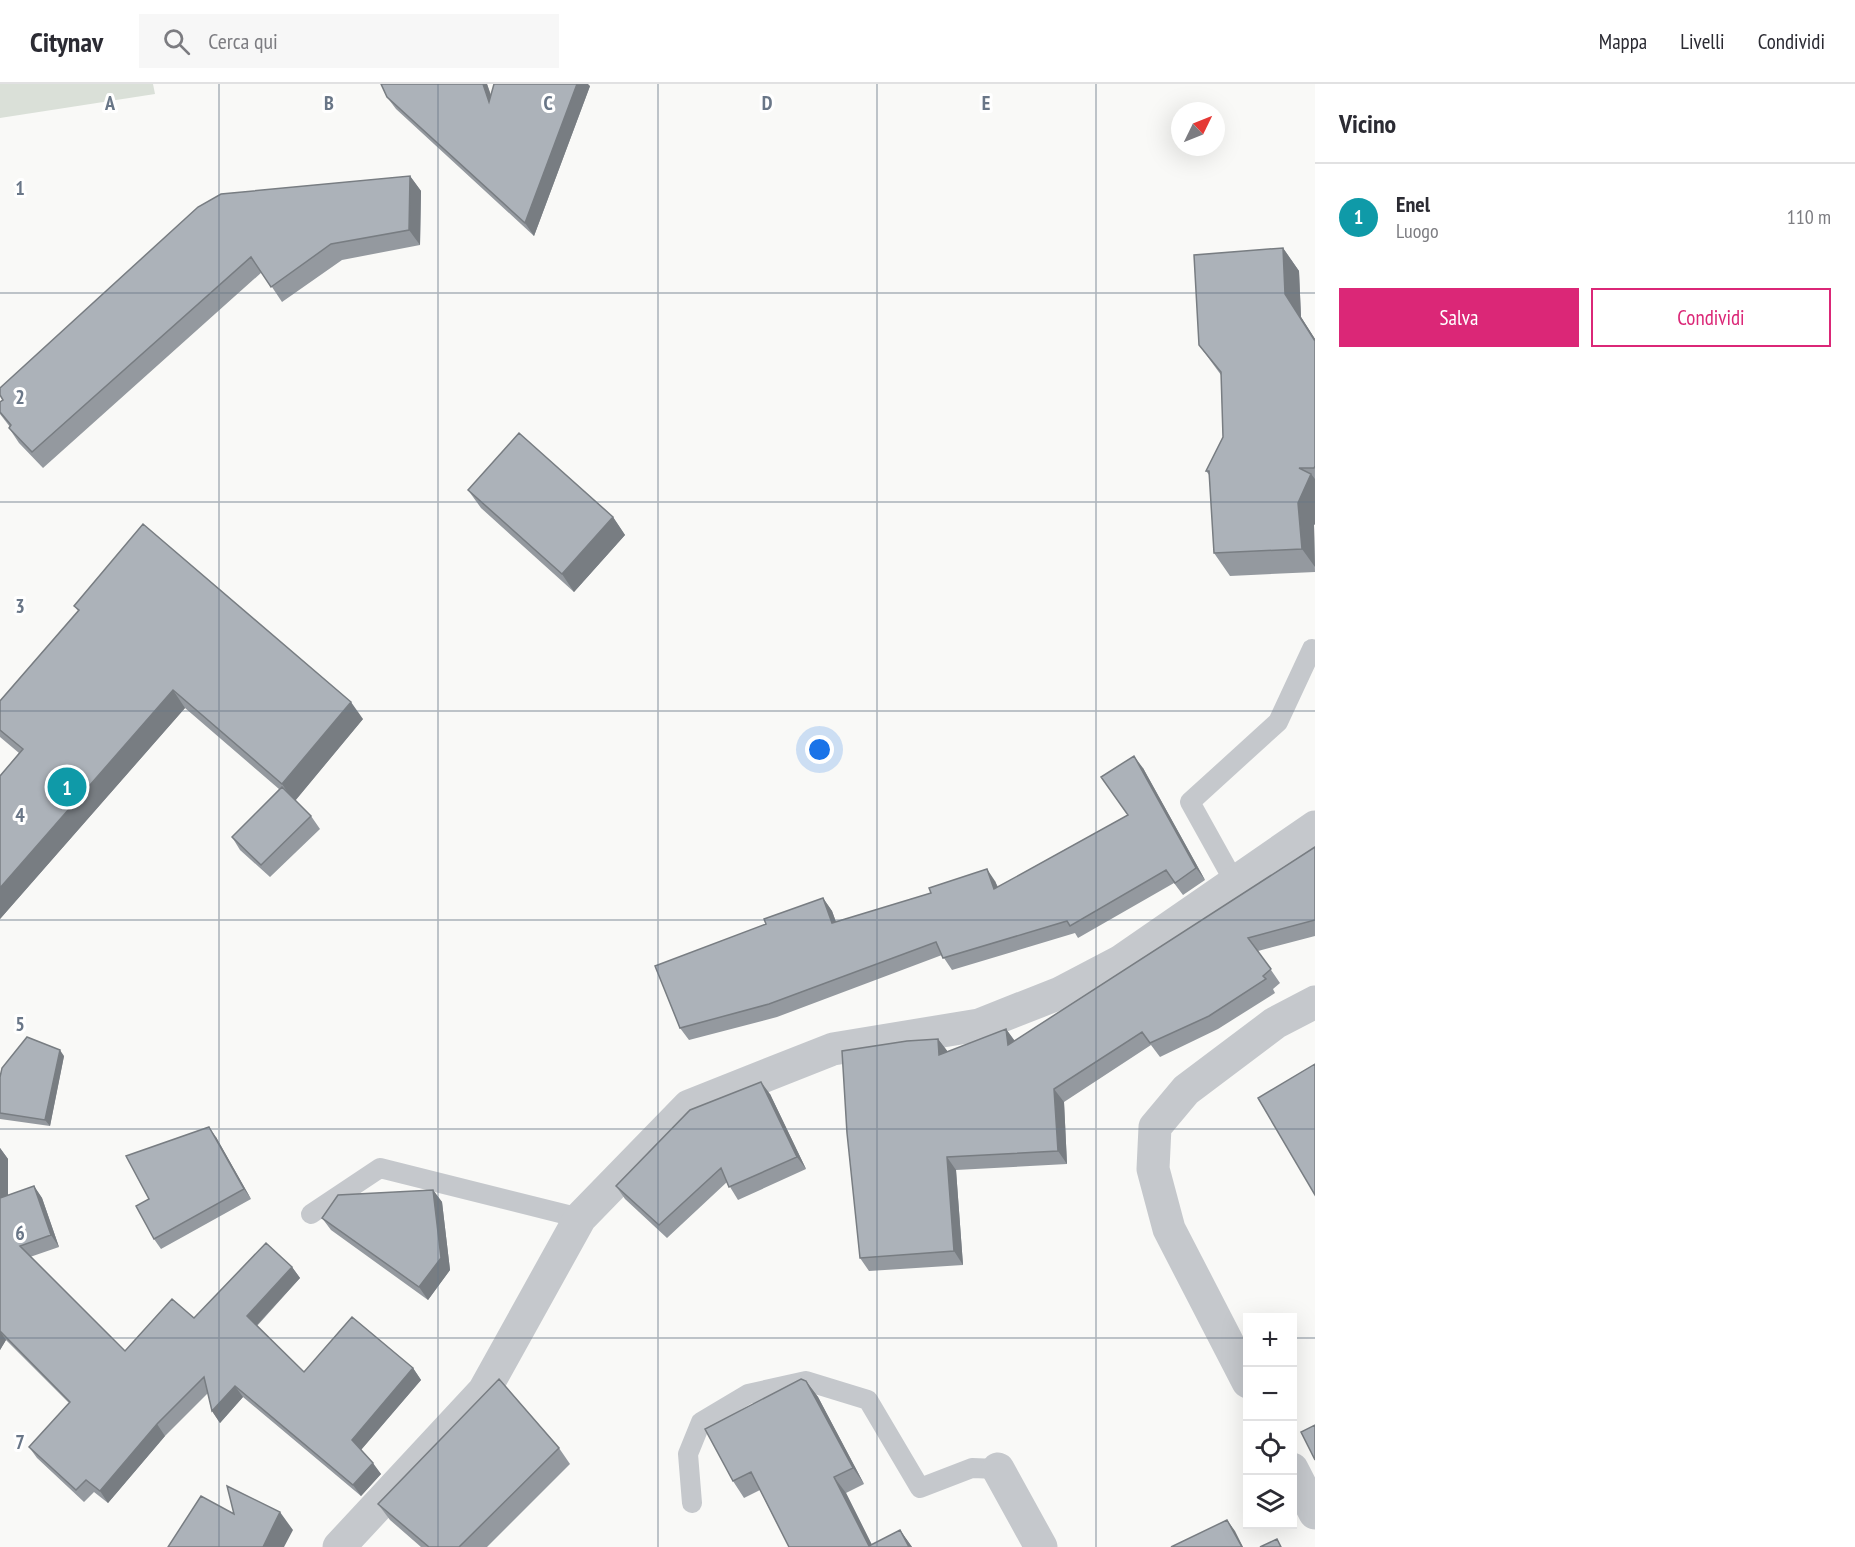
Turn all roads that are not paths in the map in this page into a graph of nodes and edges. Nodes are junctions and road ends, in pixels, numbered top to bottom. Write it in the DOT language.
graph roads {
  1 [pos="1312,649"];
  2 [pos="1315,828"];
  3 [pos="1235,883"];
  4 [pos="1315,1002"];
  5 [pos="311,1214"];
  6 [pos="580,1218"];
  7 [pos="1243,1372"];
  8 [pos="998,1470"];
  9 [pos="1296,1475"];
  10 [pos="692,1503"];
  11 [pos="1315,1513"];
  12 [pos="339,1547"];
  13 [pos="1041,1547"];
  1 -- 3 [label="lane"];
  2 -- 3 [label="street"];
  3 -- 6 [label="street"];
  4 -- 7 [label="street"];
  5 -- 6 [label="lane"];
  6 -- 12 [label="street"];
  8 -- 10 [label="lane"];
  8 -- 13 [label="street"];
  9 -- 11 [label="street"];
}
